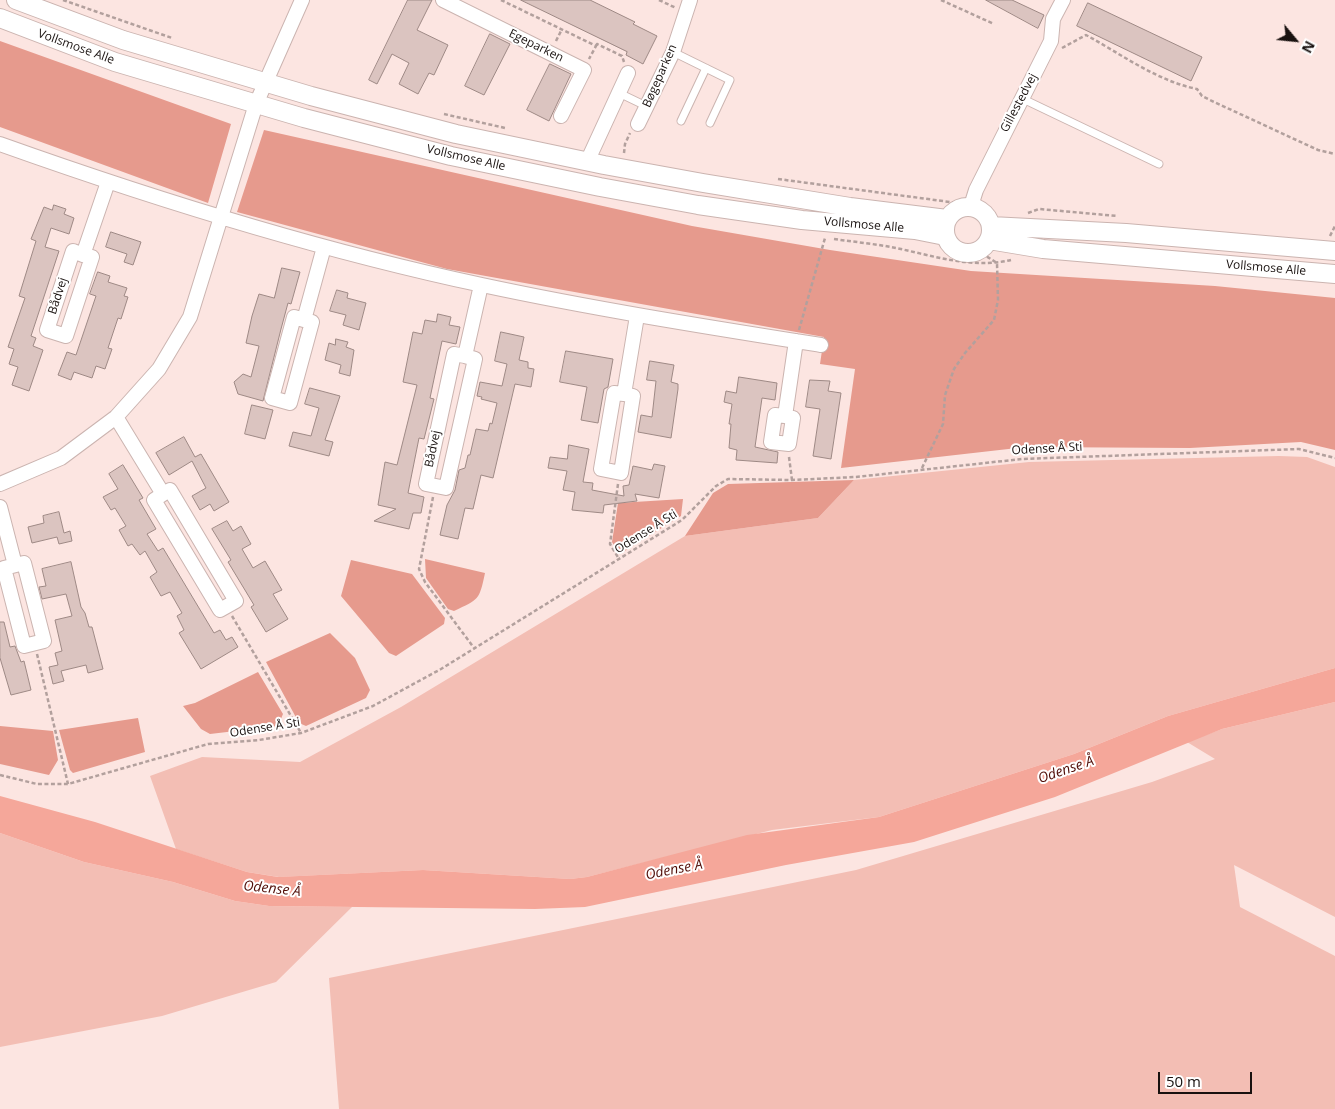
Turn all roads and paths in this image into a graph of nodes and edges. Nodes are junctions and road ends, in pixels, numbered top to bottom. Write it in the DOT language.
graph roads {
  1 [pos="16,0"];
  2 [pos="63,0"];
  3 [pos="302,0"];
  4 [pos="443,0"];
  5 [pos="501,0"];
  6 [pos="659,0"];
  7 [pos="941,0"];
  8 [pos="1063,0"];
  9 [pos="687,6"];
  10 [pos="0,18"];
  11 [pos="994,24"];
  12 [pos="173,38"];
  13 [pos="596,46"];
  14 [pos="1058,50"];
  15 [pos="673,52"];
  16 [pos="622,56"];
  17 [pos="706,68"];
  18 [pos="584,70"];
  19 [pos="628,73"];
  20 [pos="265,82"];
  21 [pos="619,93"];
  22 [pos="1020,98"];
  23 [pos="256,104"];
  24 [pos="646,106"];
  25 [pos="440,113"];
  26 [pos="561,116"];
  27 [pos="681,121"];
  28 [pos="710,123"];
  29 [pos="638,124"];
  30 [pos="507,128"];
  31 [pos="0,144"];
  32 [pos="616,152"];
  33 [pos="624,153"];
  34 [pos="1335,154"];
  35 [pos="633,155"];
  36 [pos="586,162"];
  37 [pos="1159,164"];
  38 [pos="775,178"];
  39 [pos="108,182"];
  40 [pos="966,206"];
  41 [pos="220,217"];
  42 [pos="946,228"];
  43 [pos="825,238"];
  44 [pos="986,239"];
  45 [pos="324,247"];
  46 [pos="1335,251"];
  47 [pos="83,255"];
  48 [pos="1335,274"];
  49 [pos="481,285"];
  50 [pos="637,316"];
  51 [pos="304,320"];
  52 [pos="796,341"];
  53 [pos="822,345"];
  54 [pos="465,356"];
  55 [pos="624,394"];
  56 [pos="116,416"];
  57 [pos="790,444"];
  58 [pos="1335,458"];
  59 [pos="922,468"];
  60 [pos="620,473"];
  61 [pos="792,480"];
  62 [pos="0,484"];
  63 [pos="436,486"];
  64 [pos="163,494"];
  65 [pos="0,507"];
  66 [pos="620,559"];
  67 [pos="15,565"];
  68 [pos="226,606"];
  69 [pos="35,643"];
  70 [pos="474,648"];
  71 [pos="302,733"];
  72 [pos="0,775"];
  73 [pos="68,784"];
  1 -- 20 [label="street, Vollsmose Alle"];
  2 -- 12 [label="path"];
  3 -- 20 [label="street"];
  4 -- 18 [label="street, Egeparken"];
  5 -- 13 [label="path"];
  6 -- 9 [label="path"];
  7 -- 11 [label="path"];
  8 -- 22 [label="street, Gillestedvej"];
  9 -- 15 [label="street, Bøgeparken"];
  10 -- 23 [label="street, Vollsmose Alle"];
  13 -- 16 [label="path"];
  13 -- 18 [label="path"];
  14 -- 34 [label="path"];
  15 -- 17 [label="lane"];
  15 -- 24 [label="street, Bøgeparken"];
  17 -- 27 [label="lane"];
  17 -- 28 [label="lane"];
  18 -- 26 [label="street"];
  19 -- 21 [label="street"];
  20 -- 23 [label="street"];
  20 -- 36 [label="street, Vollsmose Alle"];
  21 -- 24 [label="lane"];
  21 -- 36 [label="street"];
  22 -- 37 [label="lane"];
  22 -- 40 [label="street, Gillestedvej"];
  23 -- 41 [label="street"];
  23 -- 42 [label="street, Vollsmose Alle"];
  24 -- 29 [label="street, Bøgeparken"];
  25 -- 30 [label="path"];
  29 -- 33 [label="path"];
  31 -- 39 [label="street"];
  32 -- 33 [label="path"];
  33 -- 35 [label="path"];
  36 -- 42 [label="street, Vollsmose Alle"];
  38 -- 40 [label="path"];
  39 -- 41 [label="street"];
  39 -- 47 [label="street"];
  40 -- 42 [label="street"];
  40 -- 44 [label="street"];
  41 -- 45 [label="street"];
  41 -- 56 [label="street"];
  42 -- 44 [label="street"];
  43 -- 52 [label="path"];
  44 -- 46 [label="street, Vollsmose Alle"];
  44 -- 48 [label="street, Vollsmose Alle"];
  44 -- 59 [label="path"];
  45 -- 49 [label="street"];
  45 -- 51 [label="street"];
  47 -- 47 [label="street, Bådvej"];
  49 -- 50 [label="street"];
  49 -- 54 [label="street"];
  50 -- 52 [label="street"];
  50 -- 55 [label="street"];
  51 -- 51 [label="street"];
  52 -- 53 [label="street"];
  52 -- 57 [label="street"];
  54 -- 63 [label="street, Bådvej"];
  54 -- 63 [label="street, Bådvej"];
  55 -- 60 [label="street"];
  55 -- 60 [label="street"];
  56 -- 62 [label="street"];
  56 -- 64 [label="street"];
  57 -- 61 [label="path"];
  58 -- 59 [label="path, Odense Å Sti"];
  59 -- 61 [label="path, Odense Å Sti"];
  60 -- 66 [label="path"];
  61 -- 66 [label="path, Odense Å Sti"];
  63 -- 70 [label="path"];
  64 -- 68 [label="street"];
  64 -- 68 [label="street"];
  65 -- 67 [label="street"];
  66 -- 70 [label="path, Odense Å Sti"];
  67 -- 69 [label="street"];
  67 -- 69 [label="street"];
  68 -- 71 [label="path"];
  69 -- 73 [label="path"];
  70 -- 71 [label="path, Odense Å Sti"];
  71 -- 73 [label="path, Odense Å Sti"];
  72 -- 73 [label="path, Odense Å Sti"];
}
